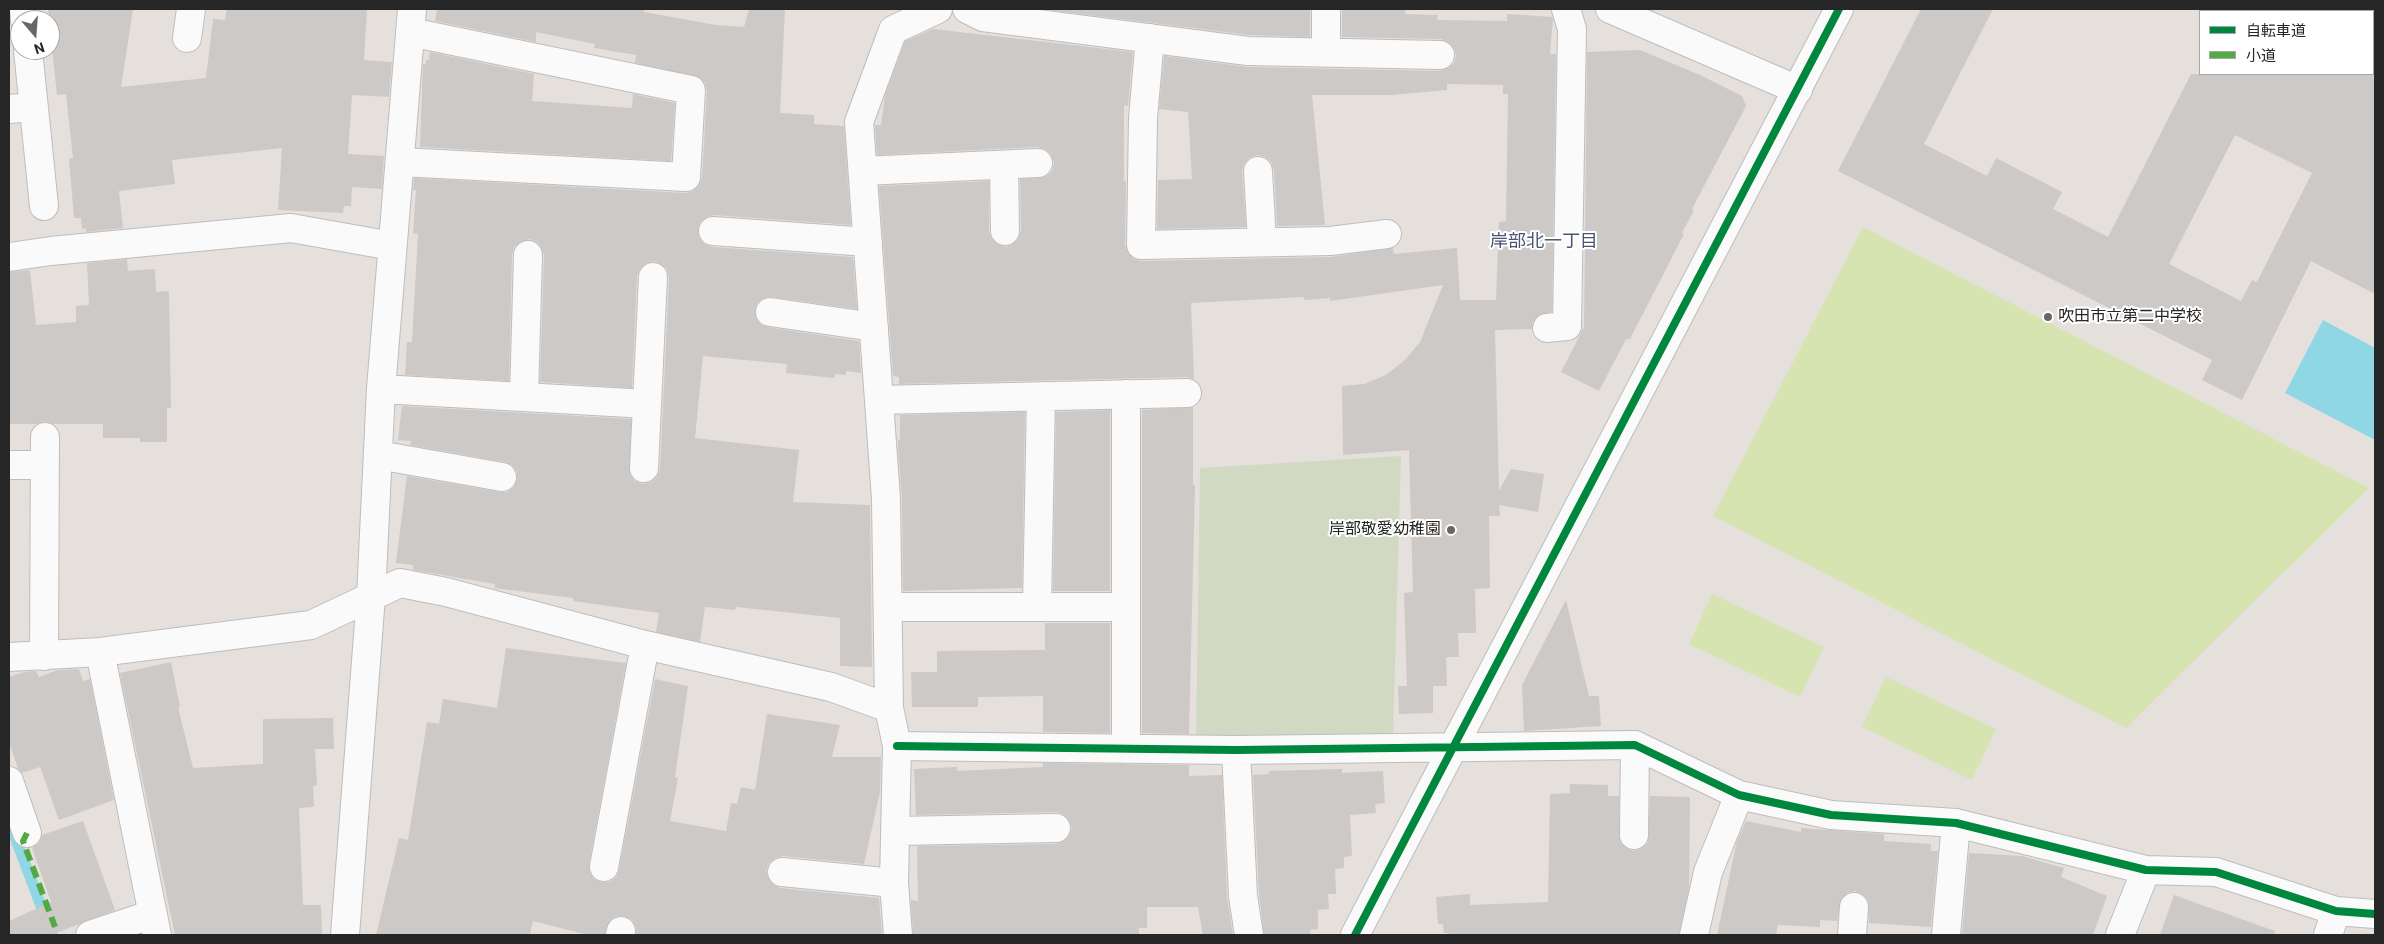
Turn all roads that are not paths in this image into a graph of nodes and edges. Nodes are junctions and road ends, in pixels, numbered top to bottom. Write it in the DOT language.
graph roads {
  1 [pos="191,9"];
  2 [pos="938,9"];
  3 [pos="967,9"];
  4 [pos="1326,9"];
  5 [pos="1566,9"];
  6 [pos="1610,9"];
  7 [pos="1839,9"];
  8 [pos="411,20"];
  9 [pos="187,38"];
  10 [pos="1150,38"];
  11 [pos="1326,51"];
  12 [pos="1440,55"];
  13 [pos="27,60"];
  14 [pos="1798,90"];
  15 [pos="21,108"];
  16 [pos="401,162"];
  17 [pos="1038,163"];
  18 [pos="1004,165"];
  19 [pos="862,171"];
  20 [pos="1258,171"];
  21 [pos="44,206"];
  22 [pos="713,231"];
  23 [pos="1005,231"];
  24 [pos="1387,234"];
  25 [pos="1262,241"];
  26 [pos="868,242"];
  27 [pos="392,246"];
  28 [pos="528,255"];
  29 [pos="9,257"];
  30 [pos="653,277"];
  31 [pos="770,312"];
  32 [pos="874,327"];
  33 [pos="1548,328"];
  34 [pos="382,389"];
  35 [pos="1187,393"];
  36 [pos="1126,394"];
  37 [pos="1041,396"];
  38 [pos="524,397"];
  39 [pos="879,400"];
  40 [pos="647,404"];
  41 [pos="45,437"];
  42 [pos="378,455"];
  43 [pos="12,465"];
  44 [pos="44,465"];
  45 [pos="644,468"];
  46 [pos="502,477"];
  47 [pos="371,596"];
  48 [pos="888,607"];
  49 [pos="1037,607"];
  50 [pos="1126,607"];
  51 [pos="645,646"];
  52 [pos="100,652"];
  53 [pos="44,656"];
  54 [pos="9,658"];
  55 [pos="889,708"];
  56 [pos="1635,745"];
  57 [pos="897,746"];
  58 [pos="1126,749"];
  59 [pos="1453,749"];
  60 [pos="1236,750"];
  61 [pos="9,781"];
  62 [pos="1739,794"];
  63 [pos="1956,823"];
  64 [pos="1056,828"];
  65 [pos="896,831"];
  66 [pos="27,833"];
  67 [pos="1634,835"];
  68 [pos="604,867"];
  69 [pos="2146,870"];
  70 [pos="782,872"];
  71 [pos="894,883"];
  72 [pos="1854,907"];
  73 [pos="2375,914"];
  74 [pos="2332,923"];
  75 [pos="155,925"];
  76 [pos="90,935"];
  77 [pos="345,935"];
  78 [pos="898,935"];
  79 [pos="1249,935"];
  80 [pos="1355,935"];
  81 [pos="1694,935"];
  82 [pos="1852,935"];
  83 [pos="1946,935"];
  84 [pos="2120,935"];
  1 -- 9 [label="street"];
  2 -- 19 [label="street"];
  3 -- 10 [label="street"];
  4 -- 11 [label="street"];
  5 -- 33 [label="street"];
  6 -- 14 [label="street"];
  7 -- 14 [label="street"];
  8 -- 16 [label="street"];
  8 -- 16 [label="street"];
  10 -- 11 [label="street"];
  10 -- 25 [label="street"];
  11 -- 12 [label="street"];
  13 -- 15 [label="street"];
  14 -- 59 [label="street"];
  15 -- 21 [label="street"];
  16 -- 27 [label="street"];
  17 -- 18 [label="street"];
  18 -- 19 [label="street"];
  18 -- 23 [label="street"];
  19 -- 26 [label="street"];
  20 -- 25 [label="street"];
  22 -- 26 [label="street"];
  24 -- 25 [label="street"];
  26 -- 32 [label="street"];
  27 -- 29 [label="street"];
  27 -- 34 [label="street"];
  28 -- 38 [label="street"];
  30 -- 40 [label="street"];
  31 -- 32 [label="street"];
  32 -- 39 [label="street"];
  34 -- 38 [label="street"];
  34 -- 42 [label="street"];
  35 -- 36 [label="street"];
  36 -- 37 [label="street"];
  36 -- 50 [label="street"];
  37 -- 39 [label="street"];
  37 -- 49 [label="street"];
  38 -- 40 [label="street"];
  39 -- 48 [label="street"];
  40 -- 45 [label="street"];
  41 -- 44 [label="street"];
  42 -- 46 [label="street"];
  42 -- 47 [label="street"];
  43 -- 44 [label="street"];
  44 -- 53 [label="street"];
  47 -- 51 [label="street"];
  47 -- 52 [label="street"];
  47 -- 77 [label="street"];
  48 -- 49 [label="street"];
  48 -- 55 [label="street"];
  49 -- 50 [label="street"];
  50 -- 58 [label="street"];
  51 -- 55 [label="street"];
  51 -- 68 [label="street"];
  52 -- 53 [label="street"];
  52 -- 75 [label="street"];
  53 -- 54 [label="street"];
  55 -- 57 [label="street"];
  56 -- 59 [label="street"];
  56 -- 62 [label="street"];
  56 -- 67 [label="street"];
  57 -- 58 [label="street"];
  57 -- 65 [label="street"];
  58 -- 60 [label="street"];
  59 -- 60 [label="street"];
  59 -- 80 [label="street"];
  60 -- 79 [label="street"];
  61 -- 66 [label="street"];
  62 -- 63 [label="street"];
  62 -- 81 [label="street"];
  63 -- 69 [label="street"];
  63 -- 83 [label="street"];
  64 -- 65 [label="street"];
  65 -- 71 [label="street"];
  69 -- 74 [label="street"];
  69 -- 84 [label="street"];
  70 -- 71 [label="street"];
  71 -- 78 [label="street"];
  72 -- 82 [label="street"];
  73 -- 74 [label="street"];
  75 -- 76 [label="street"];
}
